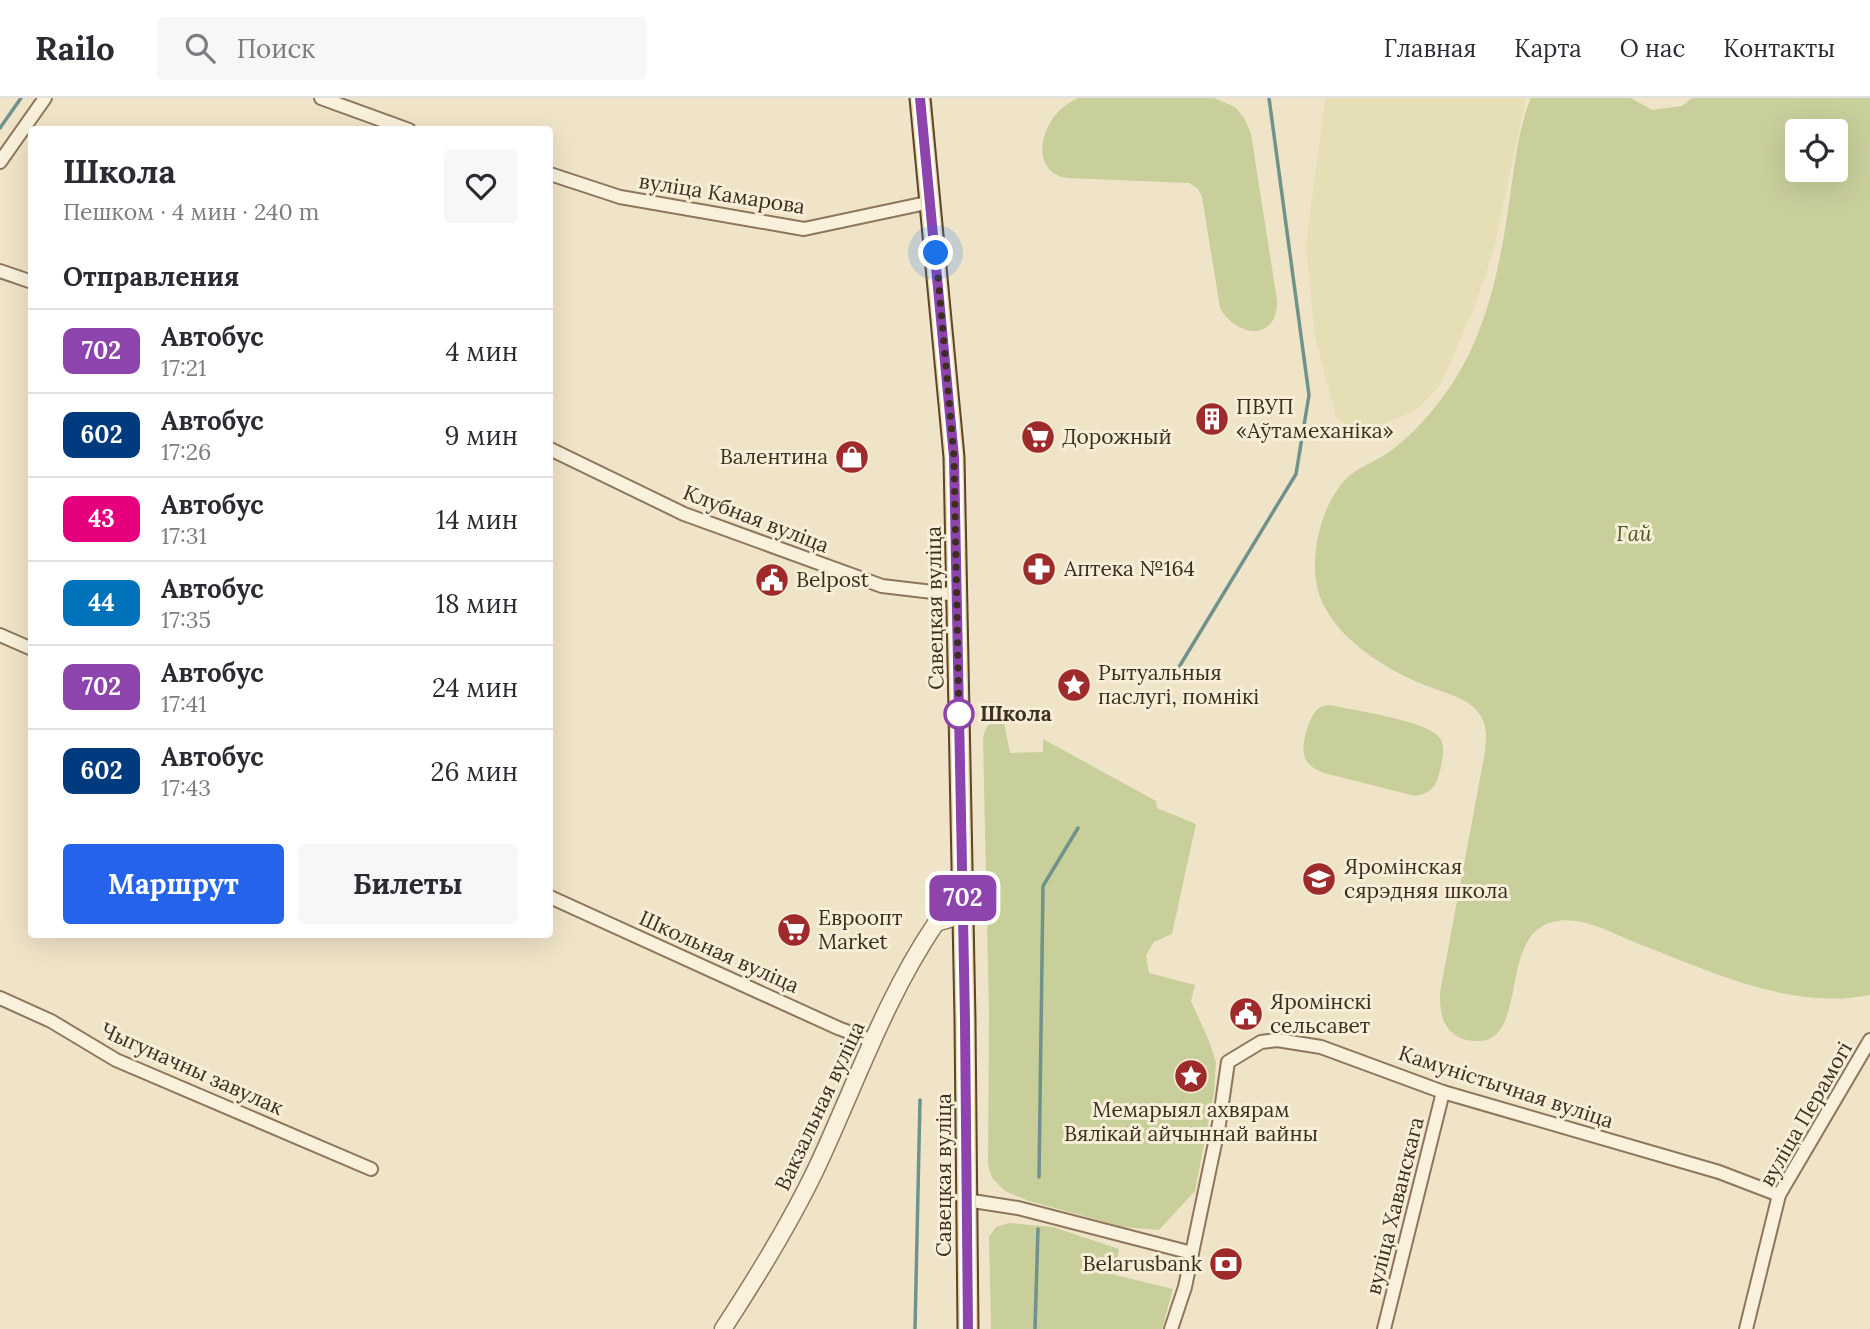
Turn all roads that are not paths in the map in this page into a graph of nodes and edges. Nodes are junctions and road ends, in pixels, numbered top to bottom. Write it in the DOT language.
graph roads {
  1 [pos="45,98"];
  2 [pos="321,98"];
  3 [pos="920,98"];
  4 [pos="398,126"];
  5 [pos="0,162"];
  6 [pos="553,175"];
  7 [pos="931,202"];
  8 [pos="0,271"];
  9 [pos="28,281"];
  10 [pos="553,450"];
  11 [pos="958,595"];
  12 [pos="0,635"];
  13 [pos="28,647"];
  14 [pos="553,898"];
  15 [pos="963,915"];
  16 [pos="0,998"];
  17 [pos="1870,1040"];
  18 [pos="873,1041"];
  19 [pos="1443,1092"];
  20 [pos="371,1169"];
  21 [pos="1779,1195"];
  22 [pos="966,1200"];
  23 [pos="1192,1253"];
  24 [pos="723,1329"];
  25 [pos="968,1329"];
  26 [pos="1171,1329"];
  27 [pos="1384,1329"];
  28 [pos="1746,1329"];
  1 -- 5 [label="street"];
  2 -- 4 [label="street"];
  3 -- 7 [label="main road, Савецкая вуліца"];
  6 -- 7 [label="street, вуліца Камарова"];
  7 -- 11 [label="main road, Савецкая вуліца"];
  8 -- 9 [label="street"];
  10 -- 11 [label="street, Клубная вуліца"];
  11 -- 15 [label="main road, Савецкая вуліца"];
  12 -- 13 [label="street"];
  14 -- 18 [label="street, Школьная вуліца"];
  15 -- 18 [label="street, Вакзальная вуліца"];
  15 -- 22 [label="main road, Савецкая вуліца"];
  16 -- 20 [label="street, Чыгуначны завулак"];
  17 -- 21 [label="street, вуліца Перамогі"];
  18 -- 24 [label="street, Вакзальная вуліца"];
  19 -- 21 [label="street, Камуністычная вуліца"];
  19 -- 23 [label="street, Камуністычная вуліца"];
  19 -- 27 [label="street, вуліца Хаванскага"];
  21 -- 28 [label="street, вуліца Перамогі"];
  22 -- 23 [label="street"];
  22 -- 25 [label="main road, Савецкая вуліца"];
  23 -- 26 [label="street"];
}
